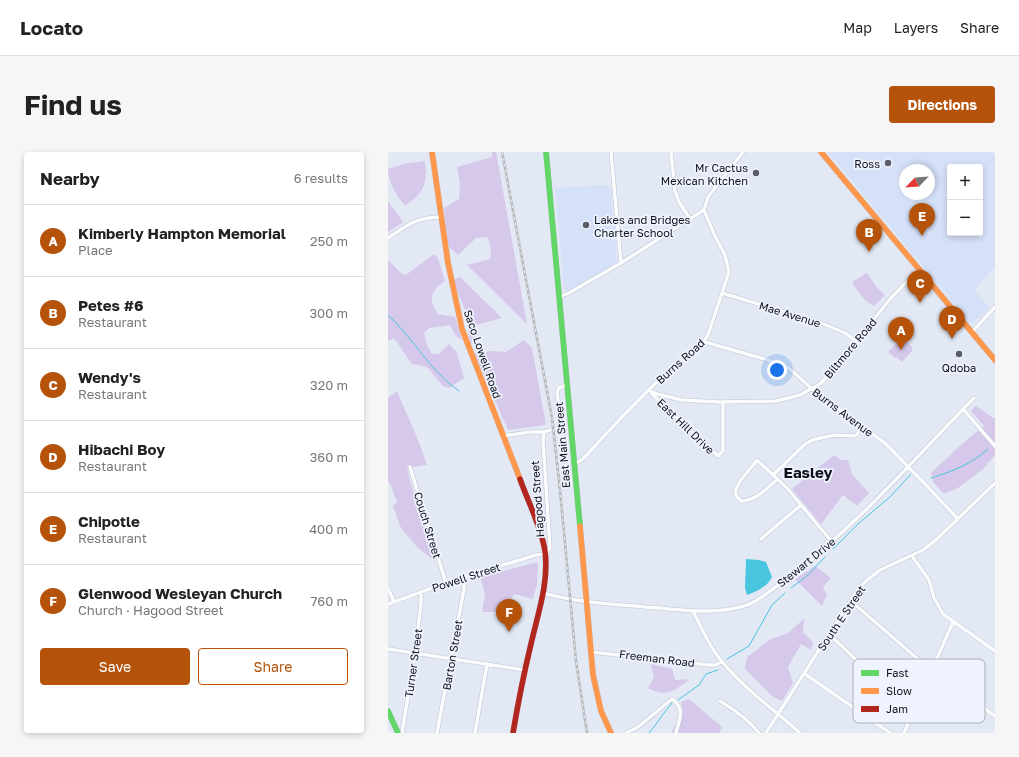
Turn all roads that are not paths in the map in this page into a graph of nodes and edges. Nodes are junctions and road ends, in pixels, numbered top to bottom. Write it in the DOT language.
graph roads {
  1 [pos="432,152"];
  2 [pos="546,152"];
  3 [pos="612,152"];
  4 [pos="671,152"];
  5 [pos="743,152"];
  6 [pos="821,152"];
  7 [pos="704,210"];
  8 [pos="440,217"];
  9 [pos="690,220"];
  10 [pos="388,238"];
  11 [pos="621,263"];
  12 [pos="919,269"];
  13 [pos="722,293"];
  14 [pos="559,297"];
  15 [pos="995,308"];
  16 [pos="972,332"];
  17 [pos="856,341"];
  18 [pos="705,342"];
  19 [pos="995,360"];
  20 [pos="567,385"];
  21 [pos="648,390"];
  22 [pos="812,390"];
  23 [pos="974,398"];
  24 [pos="723,402"];
  25 [pos="963,409"];
  26 [pos="863,427"];
  27 [pos="556,429"];
  28 [pos="550,430"];
  29 [pos="544,432"];
  30 [pos="502,436"];
  31 [pos="995,446"];
  32 [pos="574,464"];
  33 [pos="908,466"];
  34 [pos="410,467"];
  35 [pos="773,475"];
  36 [pos="778,479"];
  37 [pos="995,483"];
  38 [pos="801,505"];
  39 [pos="958,519"];
  40 [pos="761,539"];
  41 [pos="832,542"];
  42 [pos="546,554"];
  43 [pos="912,556"];
  44 [pos="464,578"];
  45 [pos="446,583"];
  46 [pos="388,588"];
  47 [pos="421,592"];
  48 [pos="543,593"];
  49 [pos="587,601"];
  50 [pos="850,601"];
  51 [pos="394,602"];
  52 [pos="388,604"];
  53 [pos="693,610"];
  54 [pos="954,622"];
  55 [pos="829,634"];
  56 [pos="388,649"];
  57 [pos="995,651"];
  58 [pos="591,652"];
  59 [pos="415,653"];
  60 [pos="451,658"];
  61 [pos="855,659"];
  62 [pos="917,659"];
  63 [pos="938,659"];
  64 [pos="722,662"];
  65 [pos="487,664"];
  66 [pos="524,670"];
  67 [pos="805,674"];
  68 [pos="720,701"];
  69 [pos="853,707"];
  70 [pos="985,709"];
  71 [pos="388,711"];
  72 [pos="779,714"];
  73 [pos="995,716"];
  74 [pos="876,723"];
  75 [pos="909,723"];
  76 [pos="398,733"];
  77 [pos="402,733"];
  78 [pos="437,733"];
  79 [pos="475,733"];
  80 [pos="513,733"];
  81 [pos="611,733"];
  82 [pos="626,733"];
  83 [pos="676,733"];
  84 [pos="759,733"];
  85 [pos="766,733"];
  86 [pos="800,733"];
  87 [pos="890,733"];
  88 [pos="904,733"];
  1 -- 8 [label="main road, Saco Lowell Road"];
  2 -- 14 [label="main road, East Main Street"];
  3 -- 11 [label="street"];
  4 -- 9 [label="street"];
  5 -- 7 [label="street"];
  6 -- 12 [label="main road"];
  7 -- 9 [label="street"];
  7 -- 13 [label="street, Burns Road"];
  8 -- 10 [label="street"];
  8 -- 30 [label="main road, Saco Lowell Road"];
  9 -- 11 [label="street"];
  11 -- 14 [label="street"];
  12 -- 16 [label="main road"];
  12 -- 17 [label="street, Biltmore Road"];
  13 -- 17 [label="street, Mae Avenue"];
  13 -- 18 [label="street, Burns Road"];
  14 -- 20 [label="main road, East Main Street"];
  15 -- 16 [label="street"];
  16 -- 19 [label="main road"];
  17 -- 22 [label="street, Biltmore Road"];
  18 -- 21 [label="street, Burns Road"];
  18 -- 22 [label="street, Burns Avenue"];
  20 -- 27 [label="street"];
  20 -- 32 [label="main road, East Main Street"];
  21 -- 24 [label="street, Biltmore Road"];
  21 -- 24 [label="street, East Hill Drive"];
  21 -- 32 [label="street, Burns Road"];
  22 -- 24 [label="street, Biltmore Road"];
  22 -- 26 [label="street, Burns Avenue"];
  23 -- 25 [label="street, Stewart Drive"];
  25 -- 31 [label="street"];
  25 -- 33 [label="street, Stewart Drive"];
  26 -- 33 [label="street, Burns Avenue"];
  26 -- 35 [label="street"];
  28 -- 29 [label="street"];
  29 -- 30 [label="street"];
  29 -- 42 [label="street, Hagood Street"];
  30 -- 42 [label="main road, Saco Lowell Road"];
  32 -- 49 [label="main road, East Main Street"];
  33 -- 39 [label="street, Burns Avenue"];
  33 -- 41 [label="street, Stewart Drive"];
  34 -- 45 [label="street, Couch Street"];
  35 -- 36 [label="street"];
  35 -- 36 [label="street"];
  36 -- 38 [label="street"];
  37 -- 39 [label="street, South E Street"];
  38 -- 40 [label="street"];
  38 -- 41 [label="street"];
  39 -- 43 [label="street, South E Street"];
  41 -- 53 [label="street, Stewart Drive"];
  42 -- 44 [label="street, Powell Street"];
  42 -- 48 [label="main road, Hagood Street"];
  43 -- 50 [label="street, South E Street"];
  43 -- 54 [label="street"];
  44 -- 45 [label="street, Powell Street"];
  44 -- 60 [label="street, Barton Street"];
  45 -- 47 [label="street, Powell Street"];
  46 -- 51 [label="street"];
  47 -- 51 [label="street, Powell Street"];
  47 -- 59 [label="street, Turner Street"];
  48 -- 49 [label="street, Stewart Drive"];
  48 -- 66 [label="main road, Hagood Street"];
  49 -- 53 [label="street, Stewart Drive"];
  49 -- 58 [label="main road, East Main Street"];
  50 -- 55 [label="street, South E Street"];
  50 -- 62 [label="street"];
  51 -- 52 [label="street, Powell Street"];
  53 -- 64 [label="street"];
  54 -- 57 [label="street"];
  54 -- 63 [label="street"];
  55 -- 61 [label="street"];
  55 -- 67 [label="street, South E Street"];
  56 -- 59 [label="street"];
  58 -- 64 [label="street, Freeman Road"];
  58 -- 81 [label="main road, East Main Street"];
  59 -- 60 [label="street"];
  59 -- 77 [label="street, Turner Street"];
  60 -- 65 [label="street"];
  60 -- 78 [label="street, Barton Street"];
  64 -- 72 [label="street"];
  65 -- 66 [label="street"];
  65 -- 79 [label="street"];
  66 -- 80 [label="main road, Hagood Street"];
  67 -- 69 [label="street"];
  67 -- 72 [label="street, South E Street"];
  68 -- 84 [label="street"];
  70 -- 73 [label="street"];
  71 -- 76 [label="main road"];
  72 -- 85 [label="street, South E Street"];
  72 -- 86 [label="street"];
  74 -- 87 [label="street"];
  75 -- 88 [label="street"];
  82 -- 83 [label="street"];
}
